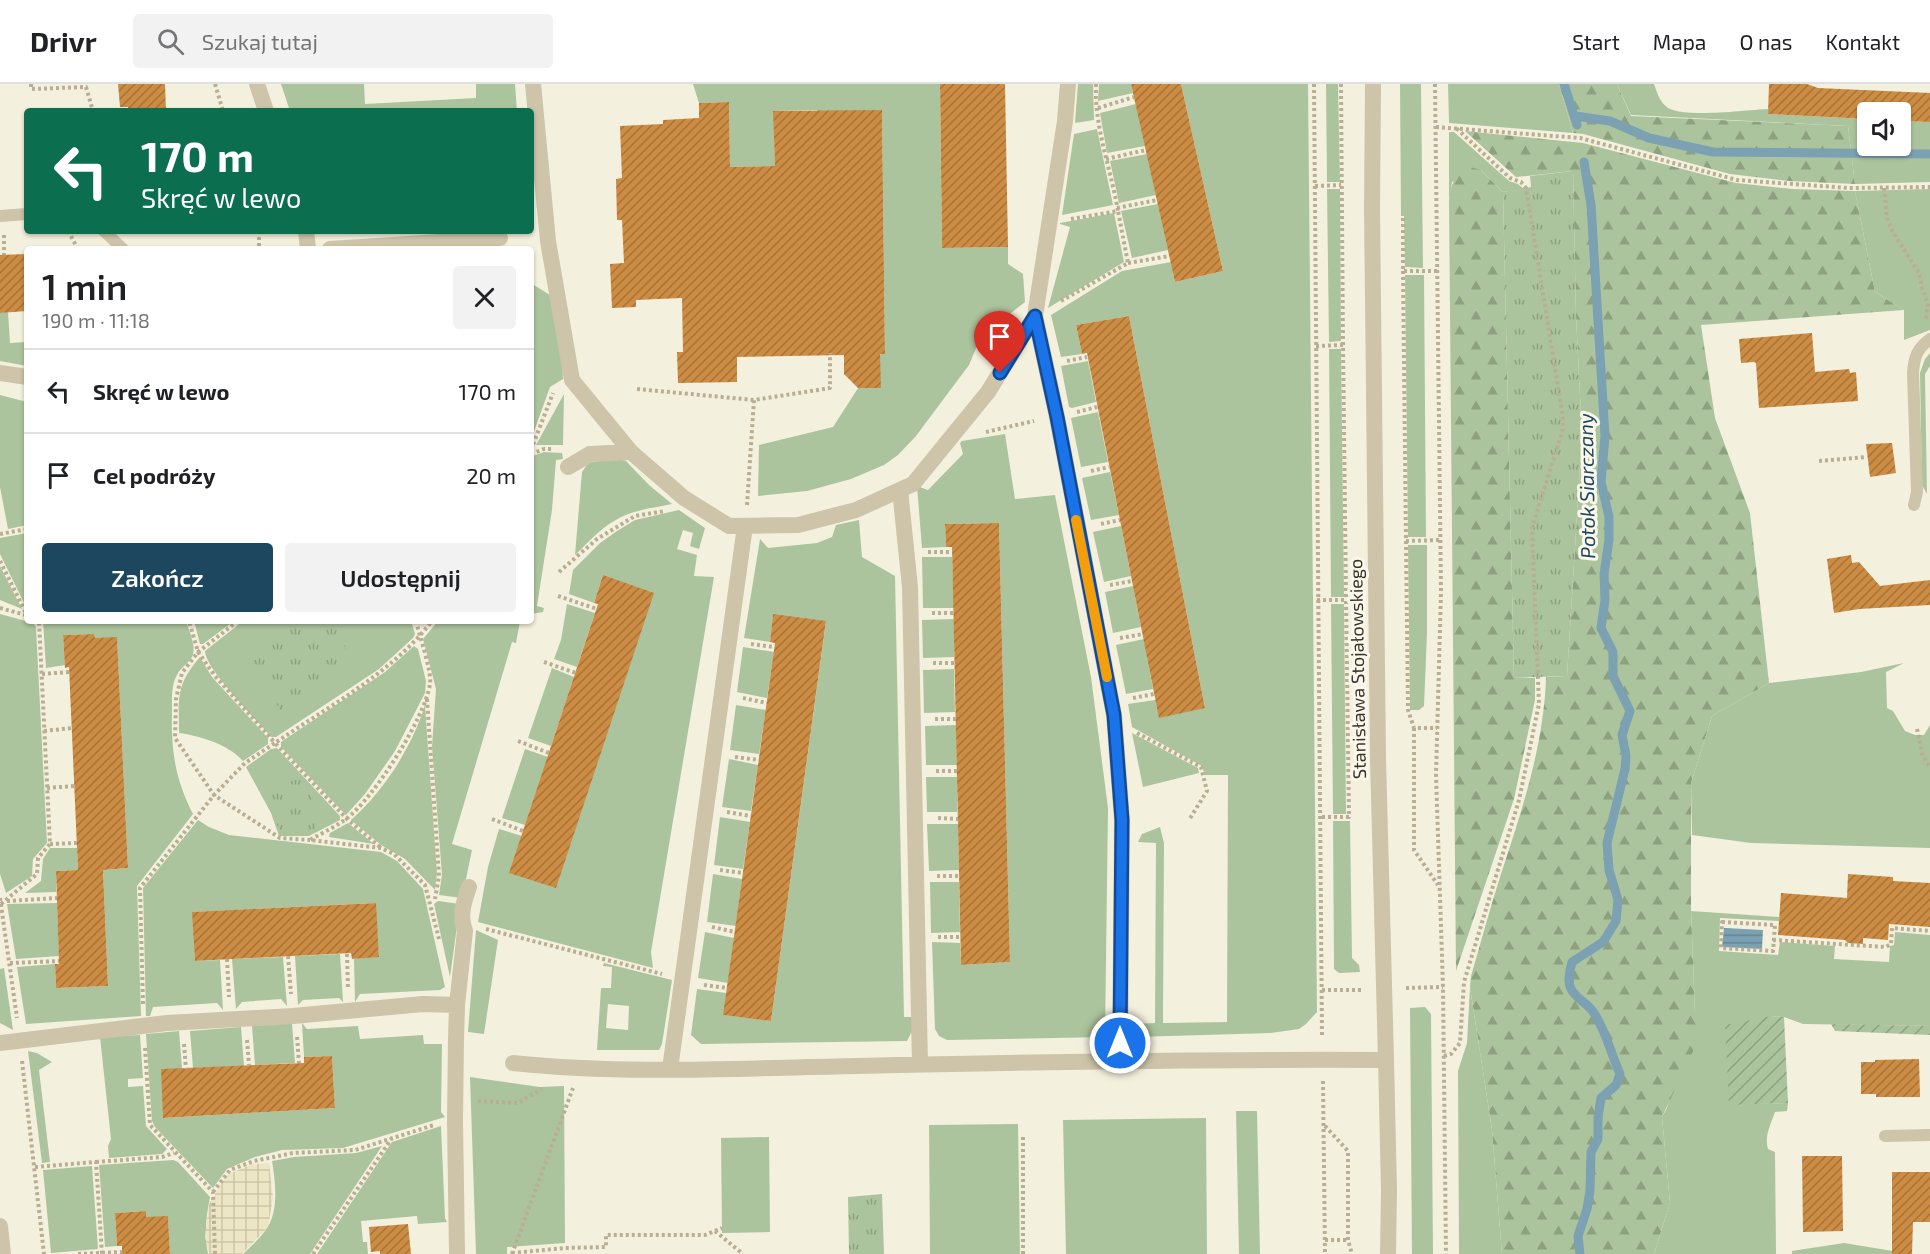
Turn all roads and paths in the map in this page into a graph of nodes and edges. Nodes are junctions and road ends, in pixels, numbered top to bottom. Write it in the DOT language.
graph roads {
  1 [pos="31,84"];
  2 [pos="215,84"];
  3 [pos="257,84"];
  4 [pos="533,84"];
  5 [pos="1068,84"];
  6 [pos="1096,84"];
  7 [pos="1314,84"];
  8 [pos="1341,84"];
  9 [pos="1373,84"];
  10 [pos="1435,84"];
  11 [pos="1134,98"];
  12 [pos="92,108"];
  13 [pos="222,108"];
  14 [pos="265,108"];
  15 [pos="1098,108"];
  16 [pos="1436,127"];
  17 [pos="1456,128"];
  18 [pos="1146,150"];
  19 [pos="1106,159"];
  20 [pos="1341,185"];
  21 [pos="1315,186"];
  22 [pos="1930,187"];
  23 [pos="1884,188"];
  24 [pos="1157,201"];
  25 [pos="1118,210"];
  26 [pos="24,214"];
  27 [pos="0,216"];
  28 [pos="1403,218"];
  29 [pos="1050,223"];
  30 [pos="4,231"];
  31 [pos="107,234"];
  32 [pos="500,238"];
  33 [pos="120,246"];
  34 [pos="376,246"];
  35 [pos="4,255"];
  36 [pos="1169,256"];
  37 [pos="1128,262"];
  38 [pos="1403,271"];
  39 [pos="1438,271"];
  40 [pos="1035,316"];
  41 [pos="1926,324"];
  42 [pos="1930,339"];
  43 [pos="1343,345"];
  44 [pos="1316,346"];
  45 [pos="830,353"];
  46 [pos="1087,357"];
  47 [pos="1058,362"];
  48 [pos="0,373"];
  49 [pos="24,377"];
  50 [pos="638,389"];
  51 [pos="562,391"];
  52 [pos="754,400"];
  53 [pos="1097,406"];
  54 [pos="1068,414"];
  55 [pos="1012,427"];
  56 [pos="994,431"];
  57 [pos="534,444"];
  58 [pos="544,449"];
  59 [pos="534,451"];
  60 [pos="631,452"];
  61 [pos="1866,457"];
  62 [pos="1819,461"];
  63 [pos="568,467"];
  64 [pos="1109,467"];
  65 [pos="1089,471"];
  66 [pos="900,490"];
  67 [pos="684,498"];
  68 [pos="1914,505"];
  69 [pos="1120,520"];
  70 [pos="1099,525"];
  71 [pos="745,526"];
  72 [pos="24,530"];
  73 [pos="0,534"];
  74 [pos="1440,540"];
  75 [pos="1406,541"];
  76 [pos="919,552"];
  77 [pos="952,552"];
  78 [pos="0,561"];
  79 [pos="559,572"];
  80 [pos="1132,581"];
  81 [pos="1100,587"];
  82 [pos="558,596"];
  83 [pos="1317,600"];
  84 [pos="1346,600"];
  85 [pos="0,608"];
  86 [pos="24,609"];
  87 [pos="597,609"];
  88 [pos="930,613"];
  89 [pos="953,613"];
  90 [pos="24,614"];
  91 [pos="39,624"];
  92 [pos="190,624"];
  93 [pos="234,624"];
  94 [pos="417,624"];
  95 [pos="430,624"];
  96 [pos="1143,634"];
  97 [pos="420,637"];
  98 [pos="1111,640"];
  99 [pos="741,642"];
  100 [pos="774,647"];
  101 [pos="198,652"];
  102 [pos="544,662"];
  103 [pos="932,663"];
  104 [pos="955,663"];
  105 [pos="69,672"];
  106 [pos="576,673"];
  107 [pos="42,674"];
  108 [pos="1154,694"];
  109 [pos="427,697"];
  110 [pos="734,697"];
  111 [pos="1123,700"];
  112 [pos="767,703"];
  113 [pos="933,719"];
  114 [pos="956,719"];
  115 [pos="72,728"];
  116 [pos="1414,728"];
  117 [pos="1437,728"];
  118 [pos="1128,729"];
  119 [pos="1917,729"];
  120 [pos="44,731"];
  121 [pos="518,741"];
  122 [pos="275,743"];
  123 [pos="549,753"];
  124 [pos="726,755"];
  125 [pos="759,760"];
  126 [pos="1930,767"];
  127 [pos="934,771"];
  128 [pos="957,771"];
  129 [pos="74,786"];
  130 [pos="47,788"];
  131 [pos="214,795"];
  132 [pos="717,811"];
  133 [pos="751,816"];
  134 [pos="1320,817"];
  135 [pos="936,818"];
  136 [pos="346,819"];
  137 [pos="492,819"];
  138 [pos="958,819"];
  139 [pos="1189,820"];
  140 [pos="523,831"];
  141 [pos="310,840"];
  142 [pos="77,843"];
  143 [pos="50,844"];
  144 [pos="381,848"];
  145 [pos="710,868"];
  146 [pos="743,873"];
  147 [pos="928,876"];
  148 [pos="959,876"];
  149 [pos="469,887"];
  150 [pos="1439,887"];
  151 [pos="0,898"];
  152 [pos="57,898"];
  153 [pos="6,901"];
  154 [pos="1,904"];
  155 [pos="702,926"];
  156 [pos="498,932"];
  157 [pos="735,932"];
  158 [pos="1930,932"];
  159 [pos="929,937"];
  160 [pos="960,937"];
  161 [pos="1773,940"];
  162 [pos="347,954"];
  163 [pos="288,956"];
  164 [pos="227,959"];
  165 [pos="59,961"];
  166 [pos="10,963"];
  167 [pos="688,981"];
  168 [pos="348,986"];
  169 [pos="1443,987"];
  170 [pos="727,988"];
  171 [pos="1410,988"];
  172 [pos="1322,990"];
  173 [pos="1362,990"];
  174 [pos="291,991"];
  175 [pos="229,995"];
  176 [pos="457,1005"];
  177 [pos="144,1026"];
  178 [pos="20,1041"];
  179 [pos="0,1043"];
  180 [pos="1322,1045"];
  181 [pos="1444,1056"];
  182 [pos="1386,1060"];
  183 [pos="1120,1061"];
  184 [pos="513,1063"];
  185 [pos="920,1064"];
  186 [pos="580,1068"];
  187 [pos="670,1069"];
  188 [pos="1322,1072"];
  189 [pos="544,1088"];
  190 [pos="456,1100"];
  191 [pos="455,1120"];
  192 [pos="1324,1125"];
  193 [pos="1930,1135"];
  194 [pos="1885,1136"];
  195 [pos="1023,1137"];
  196 [pos="392,1138"];
  197 [pos="174,1153"];
  198 [pos="96,1162"];
  199 [pos="34,1167"];
  200 [pos="213,1192"];
  201 [pos="0,1226"];
  202 [pos="722,1228"];
  203 [pos="715,1231"];
  204 [pos="1325,1240"];
  205 [pos="1348,1240"];
  206 [pos="122,1252"];
  207 [pos="102,1253"];
  208 [pos="3,1254"];
  209 [pos="44,1254"];
  210 [pos="78,1254"];
  211 [pos="214,1254"];
  212 [pos="313,1254"];
  213 [pos="457,1254"];
  214 [pos="512,1254"];
  215 [pos="743,1254"];
  216 [pos="1023,1254"];
  217 [pos="1325,1254"];
  218 [pos="1352,1254"];
  219 [pos="1388,1254"];
  220 [pos="1446,1254"];
  1 -- 12 [label="path"];
  2 -- 13 [label="path"];
  3 -- 14 [label="street"];
  4 -- 60 [label="street"];
  5 -- 29 [label="street"];
  6 -- 15 [label="path"];
  7 -- 21 [label="path"];
  8 -- 20 [label="path"];
  9 -- 182 [label="street, Stanisława Stojałowskiego"];
  10 -- 16 [label="path"];
  11 -- 15 [label="path"];
  15 -- 19 [label="path"];
  16 -- 17 [label="path"];
  16 -- 39 [label="path"];
  17 -- 23 [label="path"];
  17 -- 181 [label="path"];
  18 -- 19 [label="path"];
  19 -- 25 [label="path"];
  20 -- 21 [label="path"];
  20 -- 43 [label="path"];
  21 -- 44 [label="path"];
  22 -- 23 [label="path"];
  23 -- 41 [label="path"];
  24 -- 25 [label="path"];
  25 -- 29 [label="path"];
  25 -- 37 [label="path"];
  26 -- 27 [label="lane"];
  28 -- 38 [label="path"];
  29 -- 40 [label="street"];
  30 -- 35 [label="path"];
  31 -- 33 [label="lane"];
  32 -- 34 [label="street"];
  36 -- 37 [label="path"];
  37 -- 40 [label="path"];
  38 -- 39 [label="path"];
  38 -- 75 [label="path"];
  39 -- 74 [label="path"];
  40 -- 66 [label="street"];
  40 -- 183 [label="street"];
  42 -- 68 [label="lane"];
  43 -- 44 [label="path"];
  43 -- 84 [label="path"];
  44 -- 83 [label="path"];
  45 -- 52 [label="path"];
  46 -- 47 [label="path"];
  48 -- 49 [label="street"];
  50 -- 52 [label="path"];
  51 -- 57 [label="path"];
  52 -- 71 [label="path"];
  53 -- 54 [label="path"];
  55 -- 56 [label="path"];
  58 -- 59 [label="path"];
  60 -- 63 [label="street"];
  60 -- 67 [label="street"];
  61 -- 62 [label="path"];
  64 -- 65 [label="path"];
  66 -- 71 [label="street"];
  66 -- 185 [label="street"];
  67 -- 71 [label="street"];
  67 -- 79 [label="path"];
  69 -- 70 [label="path"];
  71 -- 167 [label="street"];
  72 -- 73 [label="path"];
  74 -- 75 [label="path"];
  74 -- 117 [label="path"];
  75 -- 116 [label="path"];
  76 -- 77 [label="path"];
  78 -- 86 [label="path"];
  80 -- 81 [label="path"];
  82 -- 87 [label="path"];
  83 -- 84 [label="path"];
  83 -- 134 [label="path"];
  84 -- 134 [label="path"];
  85 -- 90 [label="path"];
  88 -- 89 [label="path"];
  91 -- 107 [label="path"];
  92 -- 101 [label="path"];
  93 -- 101 [label="path"];
  94 -- 97 [label="path"];
  95 -- 97 [label="path"];
  96 -- 98 [label="path"];
  97 -- 109 [label="path"];
  97 -- 122 [label="path"];
  99 -- 100 [label="path"];
  101 -- 122 [label="path"];
  101 -- 131 [label="path"];
  102 -- 106 [label="path"];
  103 -- 104 [label="path"];
  105 -- 107 [label="path"];
  107 -- 120 [label="path"];
  108 -- 111 [label="path"];
  109 -- 136 [label="path"];
  109 -- 144 [label="path"];
  110 -- 112 [label="path"];
  113 -- 114 [label="path"];
  115 -- 120 [label="path"];
  116 -- 117 [label="path"];
  116 -- 150 [label="path"];
  117 -- 150 [label="path"];
  118 -- 139 [label="path"];
  119 -- 126 [label="path"];
  120 -- 130 [label="path"];
  121 -- 123 [label="path"];
  122 -- 131 [label="path"];
  122 -- 136 [label="path"];
  124 -- 125 [label="path"];
  127 -- 128 [label="path"];
  129 -- 130 [label="path"];
  130 -- 143 [label="path"];
  131 -- 141 [label="path"];
  131 -- 177 [label="path"];
  132 -- 133 [label="path"];
  134 -- 172 [label="path"];
  135 -- 138 [label="path"];
  136 -- 141 [label="path"];
  136 -- 144 [label="path"];
  137 -- 140 [label="path"];
  141 -- 144 [label="path"];
  142 -- 143 [label="path"];
  143 -- 153 [label="path"];
  145 -- 146 [label="path"];
  147 -- 148 [label="path"];
  149 -- 176 [label="street"];
  150 -- 169 [label="path"];
  151 -- 154 [label="path"];
  152 -- 153 [label="path"];
  153 -- 154 [label="path"];
  154 -- 166 [label="path"];
  155 -- 157 [label="path"];
  156 -- 167 [label="path"];
  158 -- 161 [label="path"];
  159 -- 160 [label="path"];
  161 -- 161 [label="path"];
  162 -- 168 [label="path"];
  163 -- 174 [label="path"];
  164 -- 175 [label="path"];
  165 -- 166 [label="path"];
  166 -- 178 [label="path"];
  167 -- 170 [label="path"];
  167 -- 187 [label="street"];
  169 -- 171 [label="path"];
  169 -- 181 [label="path"];
  172 -- 173 [label="path"];
  172 -- 180 [label="path"];
  176 -- 177 [label="street"];
  176 -- 190 [label="street"];
  177 -- 178 [label="street"];
  177 -- 197 [label="path"];
  178 -- 179 [label="street"];
  178 -- 199 [label="path"];
  181 -- 220 [label="path"];
  182 -- 183 [label="street"];
  182 -- 219 [label="street, Stanisława Stojałowskiego"];
  183 -- 185 [label="street"];
  184 -- 186 [label="street"];
  185 -- 187 [label="street"];
  186 -- 187 [label="street"];
  186 -- 214 [label="path"];
  188 -- 192 [label="path"];
  189 -- 190 [label="path"];
  190 -- 191 [label="street"];
  191 -- 196 [label="path"];
  191 -- 213 [label="street"];
  192 -- 204 [label="path"];
  192 -- 205 [label="path"];
  193 -- 194 [label="lane"];
  195 -- 216 [label="path"];
  196 -- 200 [label="path"];
  196 -- 212 [label="path"];
  197 -- 198 [label="path"];
  197 -- 200 [label="path"];
  198 -- 199 [label="path"];
  198 -- 207 [label="path"];
  199 -- 209 [label="path"];
  200 -- 211 [label="path"];
  201 -- 208 [label="street"];
  202 -- 203 [label="path"];
  203 -- 214 [label="path"];
  203 -- 215 [label="path"];
  204 -- 205 [label="path"];
  204 -- 217 [label="path"];
  205 -- 218 [label="path"];
  206 -- 207 [label="path"];
  207 -- 210 [label="path"];
}
